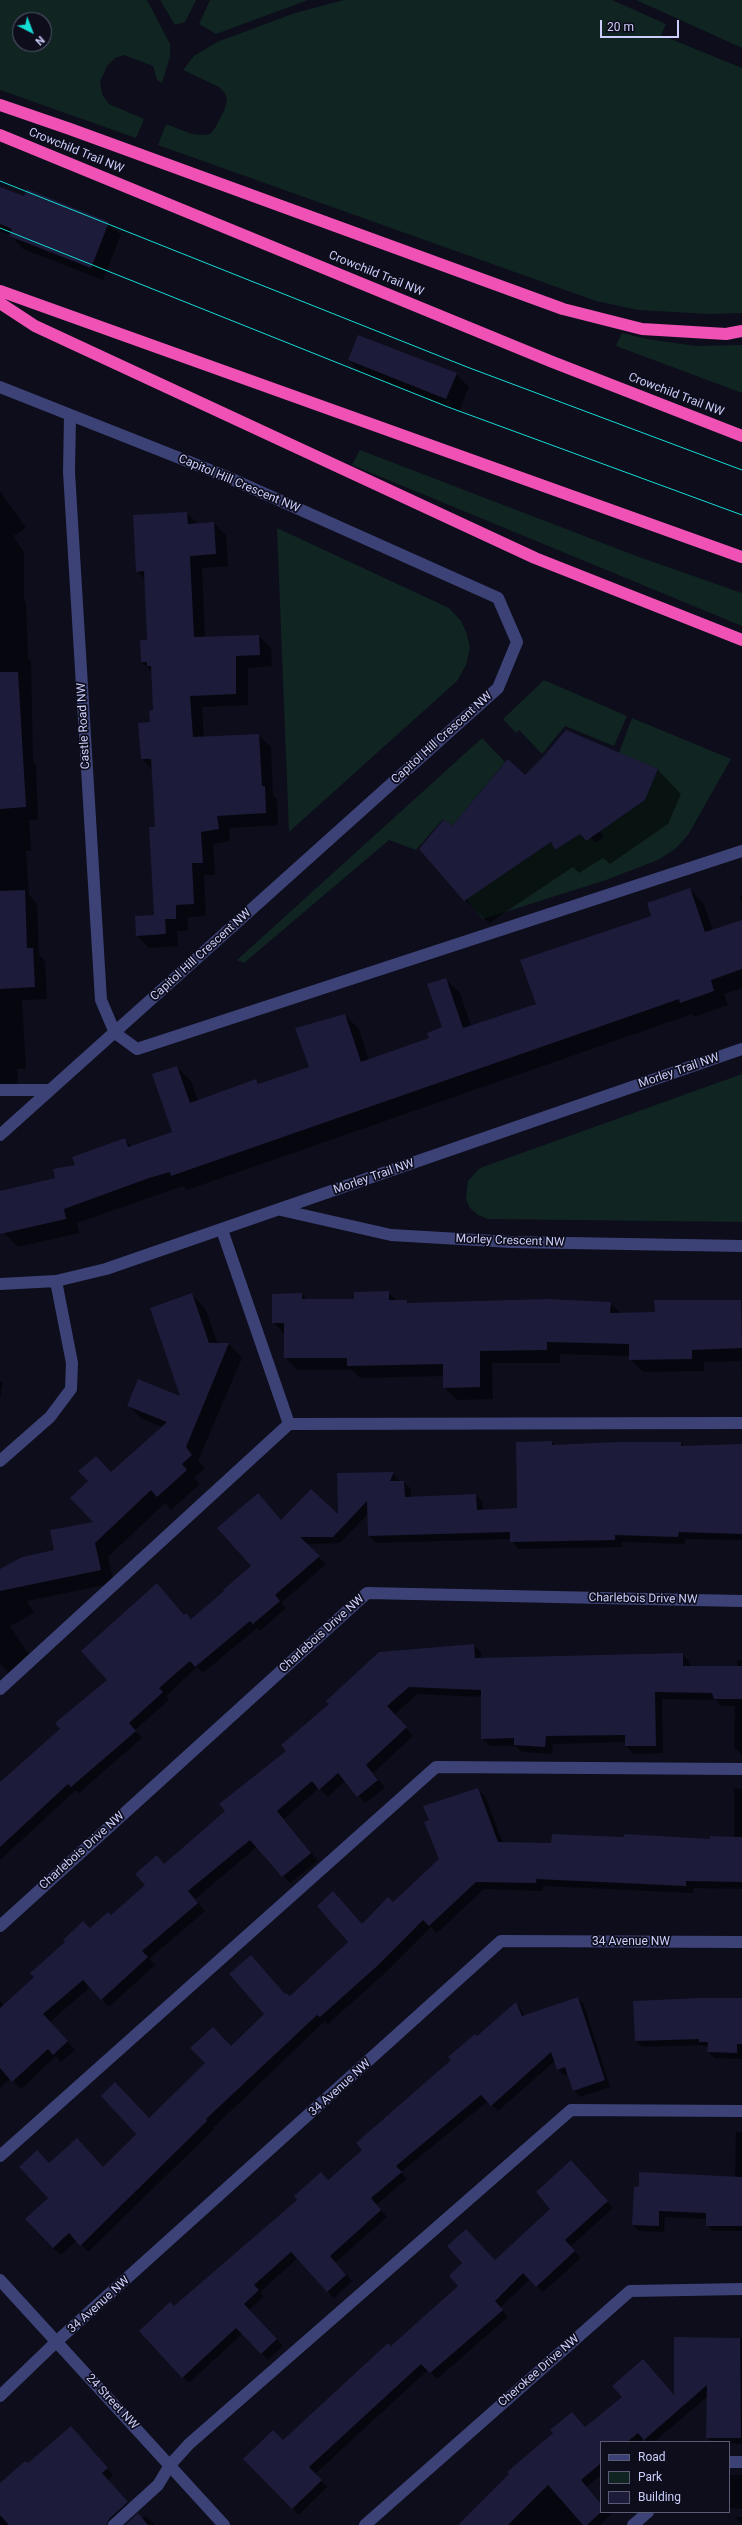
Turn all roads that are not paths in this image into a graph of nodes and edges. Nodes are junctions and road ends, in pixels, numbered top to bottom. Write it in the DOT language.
graph roads {
  1 [pos="0,105"];
  2 [pos="0,136"];
  3 [pos="0,291"];
  4 [pos="0,303"];
  5 [pos="742,331"];
  6 [pos="0,387"];
  7 [pos="70,416"];
  8 [pos="742,436"];
  9 [pos="742,557"];
  10 [pos="742,640"];
  11 [pos="742,851"];
  12 [pos="115,1033"];
  13 [pos="742,1049"];
  14 [pos="0,1090"];
  15 [pos="50,1090"];
  16 [pos="0,1136"];
  17 [pos="281,1210"];
  18 [pos="222,1230"];
  19 [pos="742,1246"];
  20 [pos="56,1281"];
  21 [pos="0,1284"];
  22 [pos="742,1423"];
  23 [pos="289,1424"];
  24 [pos="0,1461"];
  25 [pos="742,1601"];
  26 [pos="0,1690"];
  27 [pos="742,1769"];
  28 [pos="0,1926"];
  29 [pos="742,1942"];
  30 [pos="742,2111"];
  31 [pos="0,2156"];
  32 [pos="0,2280"];
  33 [pos="742,2289"];
  34 [pos="56,2342"];
  35 [pos="0,2396"];
  36 [pos="730,2462"];
  37 [pos="742,2462"];
  38 [pos="170,2464"];
  39 [pos="647,2513"];
  40 [pos="114,2525"];
  41 [pos="224,2525"];
  42 [pos="365,2525"];
  43 [pos="633,2525"];
  1 -- 5 [label="highway"];
  2 -- 8 [label="highway, Crowchild Trail NW"];
  3 -- 9 [label="highway"];
  4 -- 10 [label="highway"];
  6 -- 7 [label="street, Capitol Hill Crescent NW"];
  7 -- 12 [label="street, Castle Road NW"];
  7 -- 12 [label="street, Capitol Hill Crescent NW"];
  11 -- 12 [label="street"];
  12 -- 15 [label="street, Capitol Hill Crescent NW"];
  13 -- 17 [label="street, Morley Trail NW"];
  14 -- 15 [label="street"];
  15 -- 16 [label="street, Capitol Hill Crescent NW"];
  17 -- 18 [label="street, Morley Trail NW"];
  17 -- 19 [label="street, Morley Crescent NW"];
  18 -- 20 [label="street, Morley Trail NW"];
  18 -- 23 [label="street"];
  20 -- 21 [label="street, Morley Trail NW"];
  20 -- 24 [label="street"];
  22 -- 23 [label="street"];
  23 -- 26 [label="street"];
  25 -- 28 [label="street, Charlebois Drive NW"];
  27 -- 31 [label="street"];
  29 -- 34 [label="street, 34 Avenue NW"];
  30 -- 38 [label="street"];
  32 -- 34 [label="street, 24 Street NW"];
  33 -- 42 [label="street, Cherokee Drive NW"];
  34 -- 35 [label="street, 34 Avenue NW"];
  34 -- 38 [label="street, 24 Street NW"];
  36 -- 37 [label="street"];
  38 -- 40 [label="street"];
  38 -- 41 [label="street, 24 Street NW"];
  39 -- 43 [label="street"];
}
